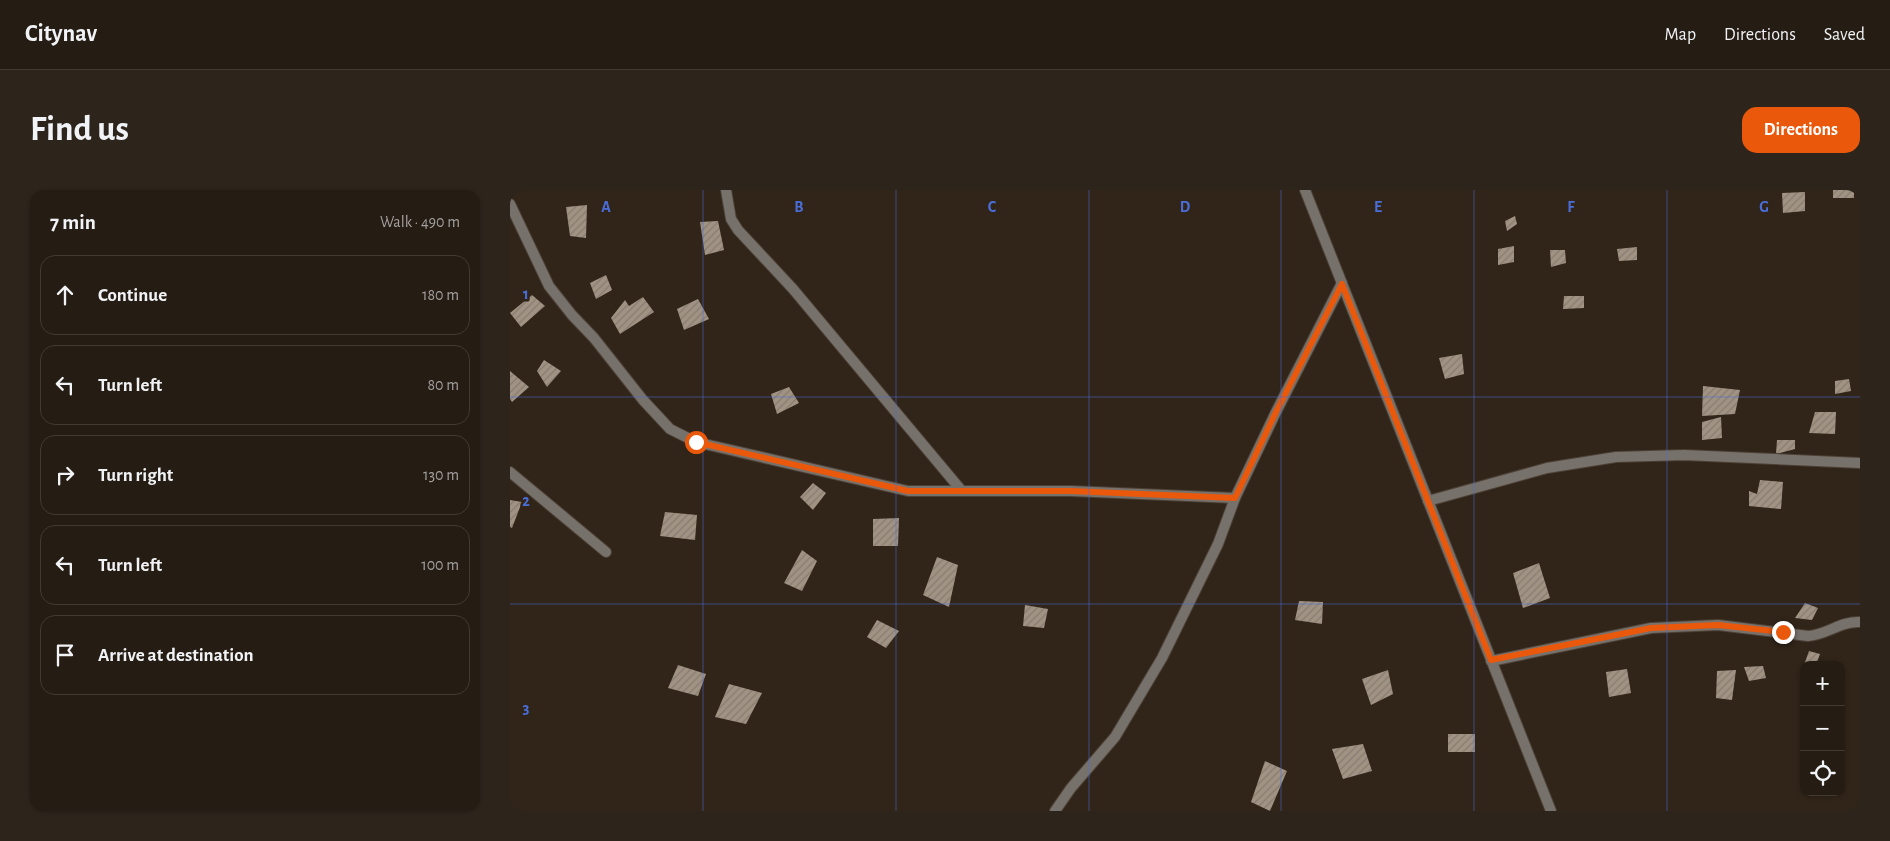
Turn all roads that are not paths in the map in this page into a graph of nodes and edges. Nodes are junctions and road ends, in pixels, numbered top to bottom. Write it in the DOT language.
graph roads {
  1 [pos="726,190"];
  2 [pos="1305,190"];
  3 [pos="510,204"];
  4 [pos="1342,284"];
  5 [pos="1860,463"];
  6 [pos="510,472"];
  7 [pos="961,490"];
  8 [pos="1235,498"];
  9 [pos="1428,502"];
  10 [pos="606,552"];
  11 [pos="1860,622"];
  12 [pos="1491,660"];
  13 [pos="1055,811"];
  14 [pos="1550,811"];
  1 -- 7 [label="street"];
  2 -- 4 [label="street"];
  3 -- 7 [label="street"];
  4 -- 8 [label="street"];
  4 -- 9 [label="street"];
  5 -- 9 [label="street"];
  6 -- 10 [label="street"];
  7 -- 8 [label="street"];
  8 -- 13 [label="street"];
  9 -- 12 [label="street"];
  11 -- 12 [label="street"];
  12 -- 14 [label="street"];
}
